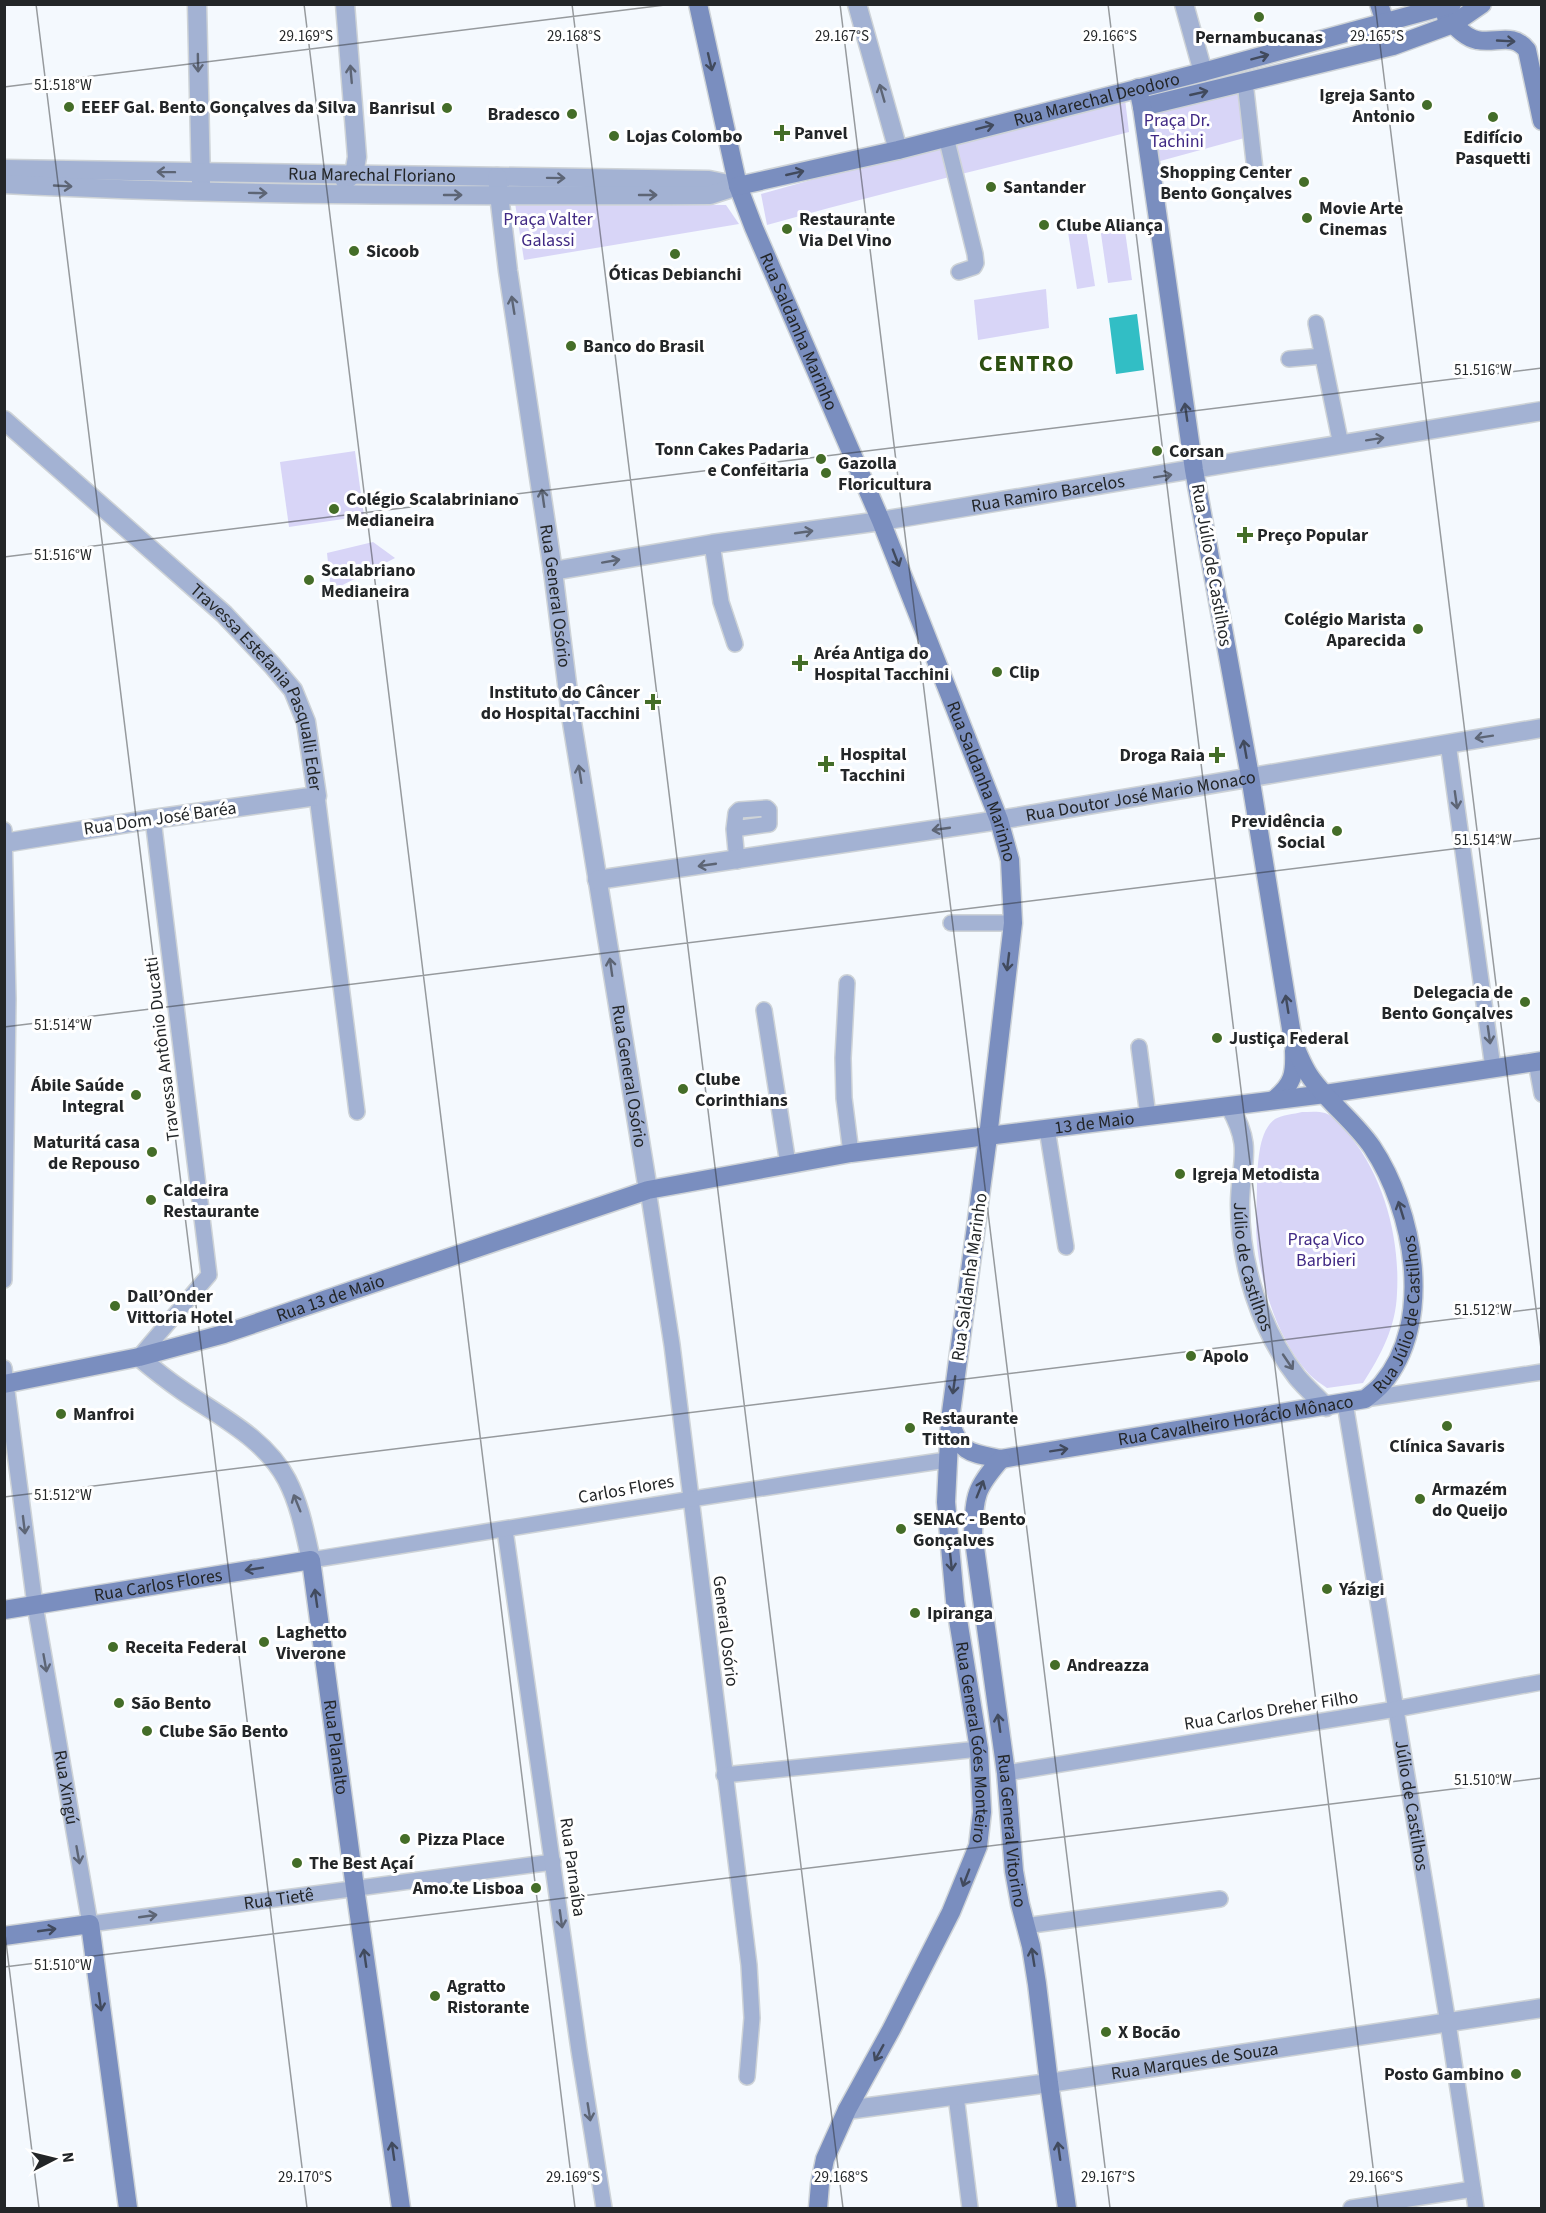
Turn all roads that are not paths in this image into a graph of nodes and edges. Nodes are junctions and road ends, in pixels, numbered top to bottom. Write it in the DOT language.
graph roads {
  1 [pos="197,4"];
  2 [pos="345,4"];
  3 [pos="698,4"];
  4 [pos="857,4"];
  5 [pos="1184,4"];
  6 [pos="1379,4"];
  7 [pos="1482,4"];
  8 [pos="1445,6"];
  9 [pos="1385,24"];
  10 [pos="1453,24"];
  11 [pos="1393,46"];
  12 [pos="1203,72"];
  13 [pos="1245,82"];
  14 [pos="1138,88"];
  15 [pos="1142,107"];
  16 [pos="1542,121"];
  17 [pos="946,137"];
  18 [pos="898,150"];
  19 [pos="4,169"];
  20 [pos="1255,170"];
  21 [pos="201,172"];
  22 [pos="354,174"];
  23 [pos="4,184"];
  24 [pos="738,186"];
  25 [pos="498,187"];
  26 [pos="202,192"];
  27 [pos="318,194"];
  28 [pos="959,272"];
  29 [pos="1316,323"];
  30 [pos="1322,356"];
  31 [pos="1289,359"];
  32 [pos="1542,411"];
  33 [pos="4,420"];
  34 [pos="1341,445"];
  35 [pos="1194,471"];
  36 [pos="881,521"];
  37 [pos="712,544"];
  38 [pos="553,571"];
  39 [pos="735,644"];
  40 [pos="1542,728"];
  41 [pos="1448,742"];
  42 [pos="1250,776"];
  43 [pos="316,796"];
  44 [pos="153,819"];
  45 [pos="999,820"];
  46 [pos="734,830"];
  47 [pos="5,838"];
  48 [pos="737,861"];
  49 [pos="597,880"];
  50 [pos="951,923"];
  51 [pos="1013,923"];
  52 [pos="847,983"];
  53 [pos="6,999"];
  54 [pos="764,1010"];
  55 [pos="1293,1041"];
  56 [pos="1139,1047"];
  57 [pos="1539,1062"];
  58 [pos="1493,1068"];
  59 [pos="1325,1094"];
  60 [pos="1542,1094"];
  61 [pos="1275,1099"];
  62 [pos="1230,1107"];
  63 [pos="357,1112"];
  64 [pos="1148,1116"];
  65 [pos="1047,1129"];
  66 [pos="988,1137"];
  67 [pos="851,1153"];
  68 [pos="788,1164"];
  69 [pos="648,1190"];
  70 [pos="1066,1247"];
  71 [pos="4,1280"];
  72 [pos="139,1357"];
  73 [pos="1542,1372"];
  74 [pos="5,1379"];
  75 [pos="1365,1399"];
  76 [pos="1345,1403"];
  77 [pos="1326,1407"];
  78 [pos="950,1420"];
  79 [pos="1001,1459"];
  80 [pos="947,1460"];
  81 [pos="690,1498"];
  82 [pos="505,1530"];
  83 [pos="312,1560"];
  84 [pos="35,1605"];
  85 [pos="4,1610"];
  86 [pos="1542,1682"];
  87 [pos="1396,1709"];
  88 [pos="979,1749"];
  89 [pos="1006,1773"];
  90 [pos="724,1775"];
  91 [pos="553,1862"];
  92 [pos="355,1888"];
  93 [pos="1220,1899"];
  94 [pos="90,1924"];
  95 [pos="1025,1926"];
  96 [pos="4,1936"];
  97 [pos="1542,2008"];
  98 [pos="1448,2024"];
  99 [pos="747,2077"];
  100 [pos="1049,2083"];
  101 [pos="956,2096"];
  102 [pos="847,2110"];
  103 [pos="1473,2189"];
  104 [pos="128,2208"];
  105 [pos="401,2208"];
  106 [pos="604,2208"];
  107 [pos="818,2208"];
  108 [pos="970,2208"];
  109 [pos="1067,2208"];
  110 [pos="1350,2208"];
  111 [pos="1476,2208"];
  1 -- 21 [label="street, one-way"];
  22 -- 2 [label="street, one-way"];
  3 -- 24 [label="main road, Rua Saldanha Marinho, one-way"];
  18 -- 4 [label="street, one-way"];
  5 -- 12 [label="street"];
  6 -- 9 [label="main road"];
  7 -- 10 [label="main road, Rua Marechal Deodoro"];
  8 -- 9 [label="main road, Rua Marechal Deodoro"];
  8 -- 10 [label="main road"];
  9 -- 11 [label="main road"];
  12 -- 9 [label="main road, Rua Marechal Deodoro, one-way"];
  10 -- 11 [label="main road, Rua Marechal Deodoro"];
  10 -- 16 [label="main road, one-way"];
  11 -- 13 [label="main road, Rua Marechal Deodoro"];
  12 -- 14 [label="main road, Rua Marechal Deodoro"];
  15 -- 13 [label="main road, Rua Marechal Deodoro, one-way"];
  13 -- 20 [label="street"];
  14 -- 15 [label="main road, Rua Júlio de Castilhos"];
  17 -- 14 [label="main road, Rua Marechal Deodoro, one-way"];
  35 -- 15 [label="main road, Rua Júlio de Castilhos, one-way"];
  17 -- 18 [label="main road, Rua Marechal Deodoro"];
  17 -- 28 [label="street"];
  24 -- 18 [label="main road, Rua Marechal Deodoro, one-way"];
  21 -- 19 [label="street, Rua Marechal Floriano, one-way"];
  21 -- 22 [label="street, Rua Marechal Floriano"];
  21 -- 26 [label="street"];
  22 -- 25 [label="street, Rua Marechal Floriano"];
  22 -- 27 [label="street"];
  23 -- 26 [label="street, Rua Marechal Floriano, one-way"];
  25 -- 24 [label="street, Rua Marechal Floriano, one-way"];
  25 -- 24 [label="street, Rua Marechal Floriano, one-way"];
  24 -- 36 [label="main road, Rua Saldanha Marinho"];
  27 -- 25 [label="street, Rua Marechal Floriano, one-way"];
  38 -- 25 [label="street, Rua General Osório, one-way"];
  26 -- 27 [label="street, Rua Marechal Floriano, one-way"];
  29 -- 30 [label="street"];
  30 -- 31 [label="street"];
  30 -- 34 [label="street"];
  34 -- 32 [label="street, Rua Ramiro Barcelos, one-way"];
  33 -- 43 [label="street, Travessa Estefania Pasqualli Eder"];
  34 -- 35 [label="street, Rua Ramiro Barcelos"];
  36 -- 35 [label="street, Rua Ramiro Barcelos, one-way"];
  42 -- 35 [label="main road, Rua Júlio de Castilhos, one-way"];
  37 -- 36 [label="street, Rua Ramiro Barcelos, one-way"];
  36 -- 45 [label="main road, Rua Saldanha Marinho, one-way"];
  38 -- 37 [label="street, Rua Ramiro Barcelos, one-way"];
  37 -- 39 [label="street"];
  49 -- 38 [label="street, Rua General Osório, one-way"];
  40 -- 41 [label="street, Rua Doutor José Mario Monaco, one-way"];
  41 -- 42 [label="street, Rua Doutor José Mario Monaco"];
  41 -- 58 [label="street, one-way"];
  42 -- 45 [label="street, Rua Doutor José Mario Monaco"];
  55 -- 42 [label="main road, Rua Júlio de Castilhos, one-way"];
  43 -- 44 [label="street, Rua Dom José Baréa"];
  43 -- 63 [label="street, Travessa Estefania Pasqualli Eder"];
  44 -- 47 [label="street, Rua Dom José Baréa"];
  44 -- 72 [label="street, Travessa Antônio Ducatti"];
  45 -- 48 [label="street, Rua Doutor José Mario Monaco, one-way"];
  45 -- 51 [label="main road, Rua Saldanha Marinho"];
  46 -- 48 [label="street"];
  47 -- 53 [label="street"];
  48 -- 49 [label="street, Rua Doutor José Mario Monaco, one-way"];
  69 -- 49 [label="street, Rua General Osório, one-way"];
  50 -- 51 [label="street"];
  51 -- 66 [label="main road, Rua Saldanha Marinho, one-way"];
  52 -- 67 [label="street"];
  53 -- 71 [label="street"];
  54 -- 68 [label="street"];
  55 -- 59 [label="main road, Rua Júlio de Castilhos"];
  55 -- 61 [label="main road, Rua Júlio de Castilhos"];
  56 -- 64 [label="street"];
  57 -- 58 [label="main road, 13 de Maio"];
  57 -- 60 [label="street"];
  58 -- 59 [label="main road, 13 de Maio"];
  59 -- 61 [label="main road, 13 de Maio"];
  75 -- 59 [label="main road, Rua Júlio de Castilhos, one-way"];
  61 -- 62 [label="main road, 13 de Maio"];
  62 -- 64 [label="main road, 13 de Maio"];
  62 -- 77 [label="street, Júlio de Castilhos, one-way"];
  64 -- 65 [label="main road, 13 de Maio"];
  65 -- 66 [label="main road, 13 de Maio"];
  65 -- 70 [label="street"];
  66 -- 67 [label="main road, 13 de Maio"];
  66 -- 78 [label="main road, Rua Saldanha Marinho, one-way"];
  67 -- 68 [label="main road, 13 de Maio"];
  68 -- 69 [label="main road, 13 de Maio"];
  69 -- 72 [label="main road, Rua 13 de Maio"];
  69 -- 81 [label="street, General Osório"];
  72 -- 74 [label="main road, Rua 13 de Maio"];
  83 -- 72 [label="street, Rua Planalto, one-way"];
  73 -- 75 [label="street, Rua Cavalheiro Horácio Mônaco"];
  74 -- 84 [label="street, Rua Xingú, one-way"];
  75 -- 76 [label="main road, Rua Cavalheiro Horácio Mônaco"];
  76 -- 77 [label="main road, Rua Cavalheiro Horácio Mônaco"];
  76 -- 87 [label="street, Júlio de Castilhos"];
  79 -- 77 [label="main road, Rua Cavalheiro Horácio Mônaco, one-way"];
  78 -- 79 [label="main road, Rua Cavalheiro Horácio Mônaco"];
  78 -- 80 [label="main road, Rua General Góes Monteiro"];
  89 -- 79 [label="main road, Rua General Vitorino, one-way"];
  80 -- 81 [label="street, Carlos Flores"];
  80 -- 88 [label="main road, Rua General Góes Monteiro, one-way"];
  81 -- 82 [label="street, Carlos Flores"];
  81 -- 90 [label="street, General Osório"];
  82 -- 83 [label="street, Carlos Flores"];
  82 -- 91 [label="street, Rua Parnaíba"];
  83 -- 84 [label="main road, Rua Carlos Flores, one-way"];
  92 -- 83 [label="main road, Rua Planalto, one-way"];
  84 -- 85 [label="main road, Rua Carlos Flores"];
  84 -- 94 [label="street, Rua Xingú, one-way"];
  86 -- 87 [label="street, Rua Carlos Dreher Filho"];
  87 -- 89 [label="street, Rua Carlos Dreher Filho"];
  87 -- 98 [label="street, Júlio de Castilhos"];
  88 -- 90 [label="street"];
  88 -- 102 [label="main road, Rua General Góes Monteiro, one-way"];
  89 -- 95 [label="main road, Rua General Vitorino"];
  90 -- 99 [label="street, General Osório"];
  91 -- 92 [label="street, Rua Tietê"];
  91 -- 106 [label="street, Rua Parnaíba, one-way"];
  94 -- 92 [label="street, Rua Tietê, one-way"];
  105 -- 92 [label="main road, Rua Planalto, one-way"];
  93 -- 95 [label="street"];
  96 -- 94 [label="main road, Rua Tietê, one-way"];
  94 -- 104 [label="main road, Rua Xingú, one-way"];
  100 -- 95 [label="main road, Rua General Vitorino, one-way"];
  97 -- 98 [label="street, Rua Marques de Souza"];
  98 -- 100 [label="street, Rua Marques de Souza"];
  98 -- 103 [label="street, Júlio de Castilhos"];
  100 -- 101 [label="street, Rua Marques de Souza"];
  109 -- 100 [label="main road, Rua General Vitorino, one-way"];
  101 -- 102 [label="street, Rua Marques de Souza"];
  101 -- 108 [label="street"];
  102 -- 107 [label="main road, Rua General Góes Monteiro"];
  103 -- 110 [label="street"];
  103 -- 111 [label="street, Júlio de Castilhos"];
}
